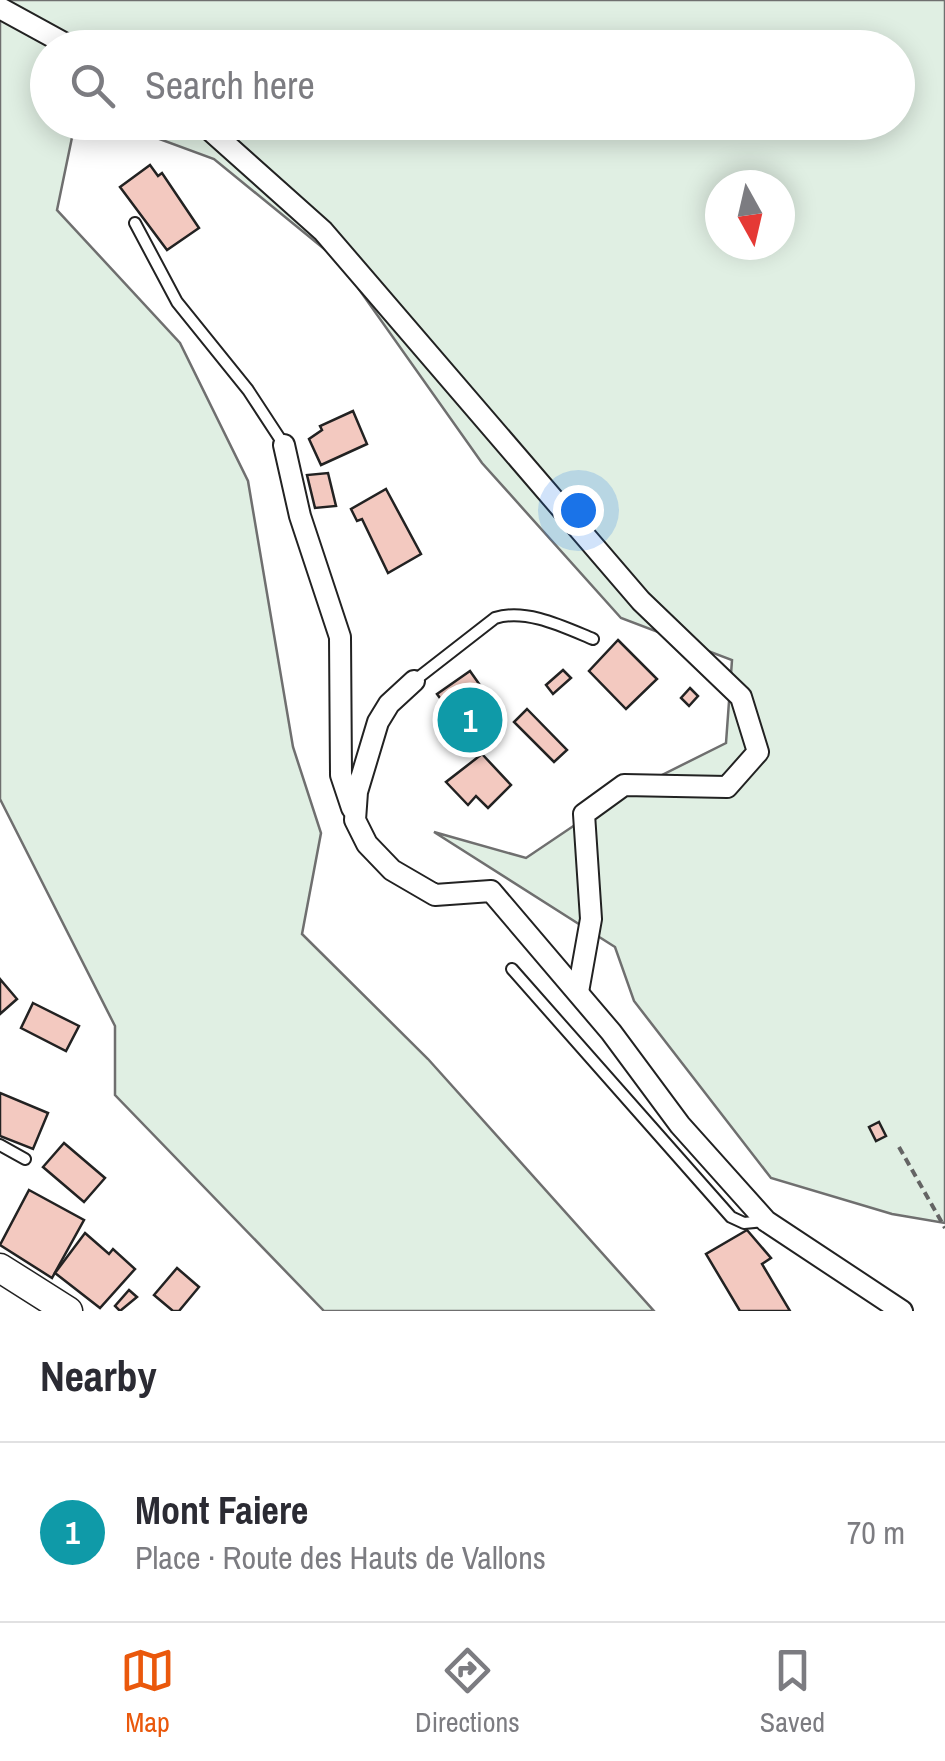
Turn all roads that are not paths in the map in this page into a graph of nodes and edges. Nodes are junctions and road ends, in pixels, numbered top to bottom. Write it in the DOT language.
graph roads {
  1 [pos="0,8"];
  2 [pos="40,30"];
  3 [pos="221,140"];
  4 [pos="135,223"];
  5 [pos="284,446"];
  6 [pos="593,639"];
  7 [pos="414,681"];
  8 [pos="356,820"];
  9 [pos="512,969"];
  10 [pos="578,992"];
  11 [pos="0,1145"];
  12 [pos="25,1158"];
  13 [pos="766,1221"];
  14 [pos="0,1268"];
  15 [pos="68,1311"];
  16 [pos="902,1311"];
  1 -- 2 [label="street"];
  3 -- 10 [label="street"];
  4 -- 5 [label="lane"];
  5 -- 8 [label="street"];
  6 -- 7 [label="lane"];
  7 -- 8 [label="street"];
  8 -- 10 [label="street"];
  9 -- 13 [label="lane"];
  10 -- 13 [label="street"];
  11 -- 12 [label="lane"];
  13 -- 16 [label="street"];
  14 -- 15 [label="main road"];
}
